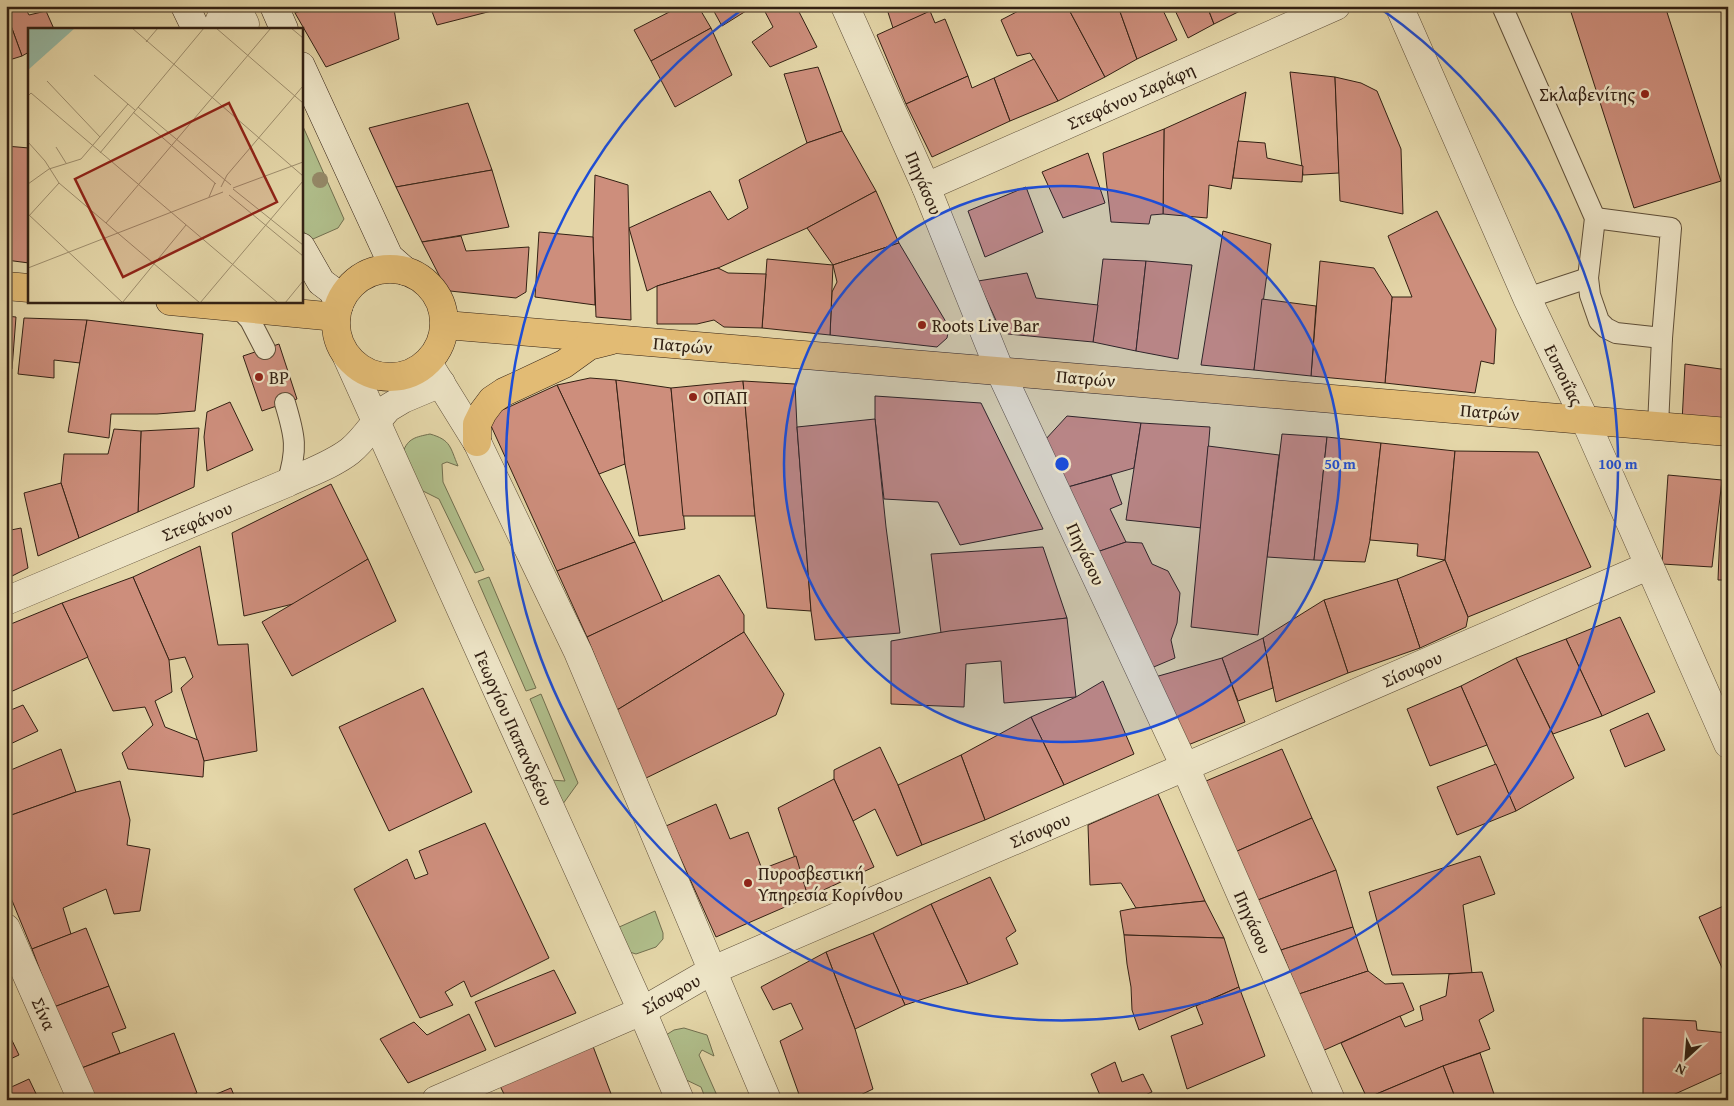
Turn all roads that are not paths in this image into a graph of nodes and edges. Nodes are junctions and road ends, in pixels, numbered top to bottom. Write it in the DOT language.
graph roads {
  1 [pos="185,6"];
  2 [pos="273,6"];
  3 [pos="845,6"];
  4 [pos="1336,6"];
  5 [pos="1399,6"];
  6 [pos="1502,6"];
  7 [pos="236,26"];
  8 [pos="196,28"];
  9 [pos="284,28"];
  10 [pos="302,68"];
  11 [pos="926,187"];
  12 [pos="1595,218"];
  13 [pos="302,249"];
  14 [pos="405,272"];
  15 [pos="1588,278"];
  16 [pos="6,286"];
  17 [pos="28,288"];
  18 [pos="1527,298"];
  19 [pos="181,302"];
  20 [pos="238,307"];
  21 [pos="338,311"];
  22 [pos="445,325"];
  23 [pos="1662,338"];
  24 [pos="618,339"];
  25 [pos="265,348"];
  26 [pos="347,356"];
  27 [pos="1000,371"];
  28 [pos="434,373"];
  29 [pos="285,403"];
  30 [pos="1585,420"];
  31 [pos="376,422"];
  32 [pos="1658,426"];
  33 [pos="1728,432"];
  34 [pos="477,442"];
  35 [pos="287,483"];
  36 [pos="1648,566"];
  37 [pos="6,602"];
  38 [pos="1728,744"];
  39 [pos="1185,767"];
  40 [pos="6,928"];
  41 [pos="713,970"];
  42 [pos="642,1011"];
  43 [pos="82,1100"];
  44 [pos="436,1100"];
  45 [pos="680,1100"];
  46 [pos="768,1100"];
  47 [pos="1331,1100"];
  1 -- 8 [label="street"];
  2 -- 7 [label="street"];
  2 -- 9 [label="street"];
  3 -- 11 [label="street, Πηγάσου"];
  4 -- 11 [label="street, Στεφάνου Σαράφη"];
  5 -- 18 [label="street, Ευποιΐας"];
  6 -- 12 [label="lane"];
  10 -- 14 [label="street"];
  11 -- 27 [label="street, Πηγάσου"];
  12 -- 15 [label="lane"];
  12 -- 23 [label="lane"];
  13 -- 21 [label="street"];
  14 -- 21 [label="main road"];
  14 -- 22 [label="main road"];
  15 -- 18 [label="lane"];
  15 -- 23 [label="lane"];
  16 -- 17 [label="main road"];
  18 -- 30 [label="street, Ευποιΐας"];
  19 -- 20 [label="main road"];
  20 -- 21 [label="main road"];
  20 -- 25 [label="lane"];
  21 -- 26 [label="main road"];
  22 -- 24 [label="main road, Πατρών"];
  22 -- 28 [label="main road"];
  23 -- 32 [label="lane"];
  24 -- 27 [label="main road, Πατρών"];
  24 -- 34 [label="main road"];
  26 -- 28 [label="main road"];
  26 -- 31 [label="street, Γεωργίου Παπανδρέου"];
  27 -- 30 [label="main road, Πατρών"];
  27 -- 39 [label="street, Πηγάσου"];
  28 -- 31 [label="street, Στεφάνου"];
  28 -- 34 [label="street"];
  29 -- 35 [label="lane"];
  30 -- 32 [label="main road, Πατρών"];
  30 -- 36 [label="street, Ευποιΐας"];
  31 -- 35 [label="street, Στεφάνου"];
  31 -- 42 [label="street, Γεωργίου Παπανδρέου"];
  32 -- 33 [label="main road, Πατρών"];
  34 -- 41 [label="street"];
  35 -- 37 [label="street, Στεφάνου"];
  36 -- 38 [label="street, Ευποιΐας"];
  36 -- 39 [label="street, Σίσυφου"];
  39 -- 41 [label="street, Σίσυφου"];
  39 -- 47 [label="street, Πηγάσου"];
  40 -- 43 [label="street, Σίνα"];
  41 -- 42 [label="street, Σίσυφου"];
  41 -- 46 [label="street"];
  42 -- 44 [label="street, Σίσυφου"];
  42 -- 45 [label="street, Γεωργίου Παπανδρέου"];
}
